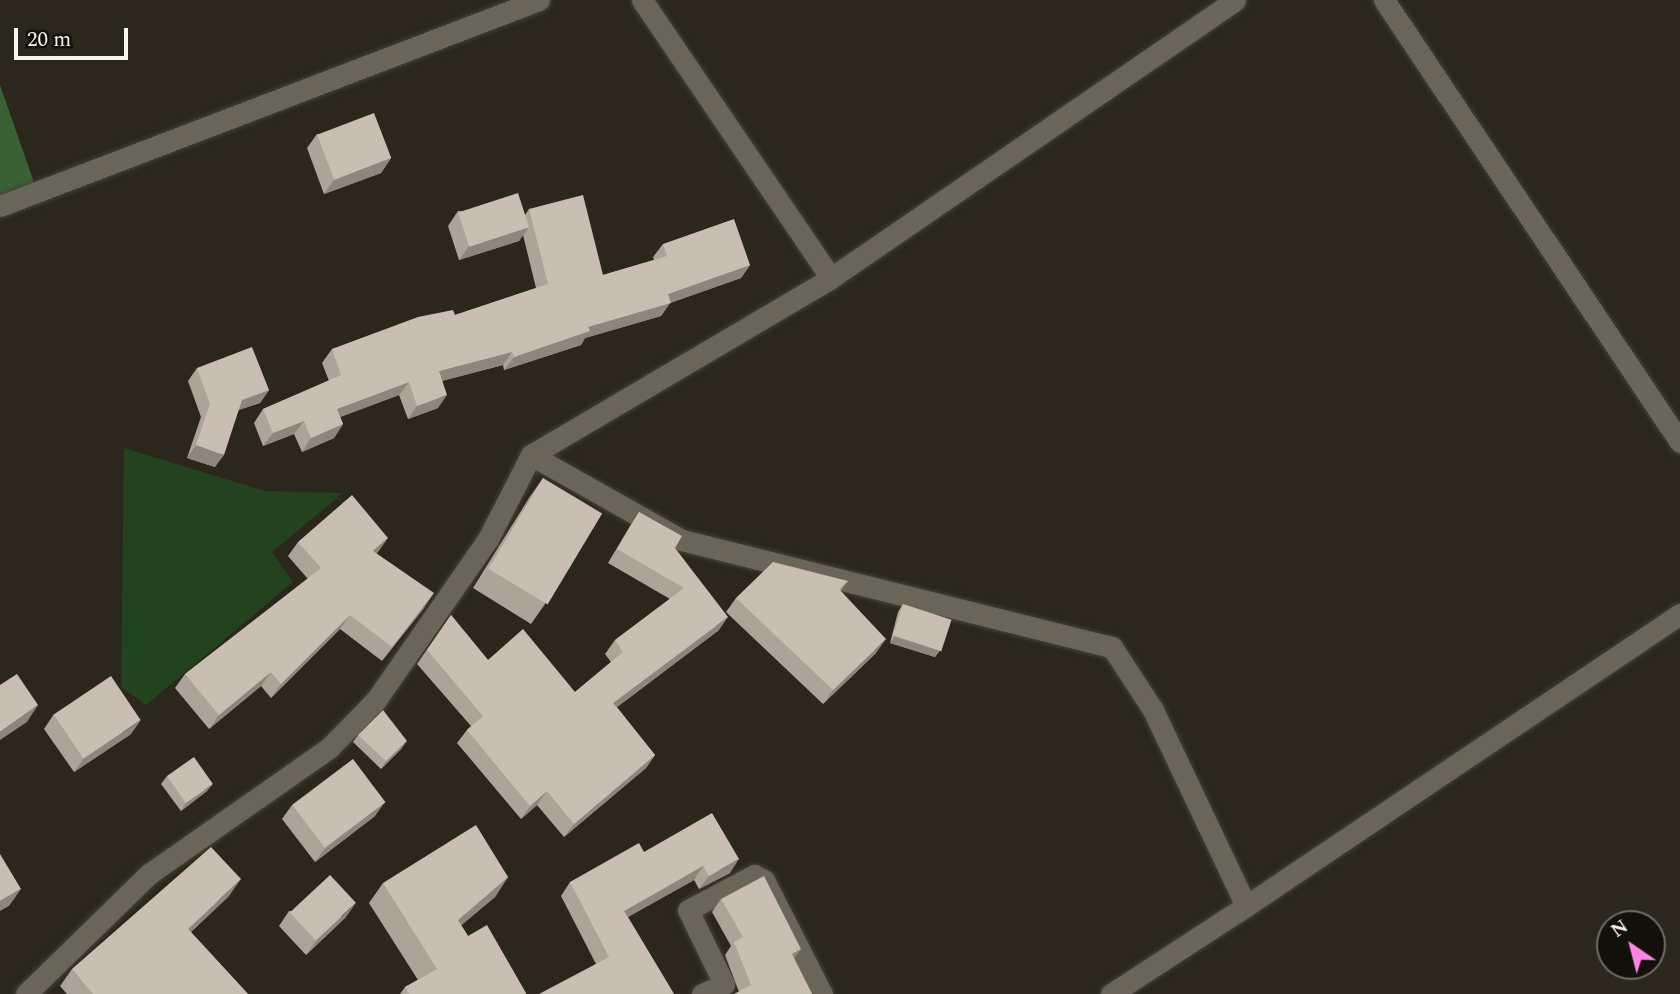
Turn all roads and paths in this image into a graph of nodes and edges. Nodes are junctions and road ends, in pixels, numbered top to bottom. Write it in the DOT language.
graph roads {
  1 [pos="539,0"];
  2 [pos="642,0"];
  3 [pos="1235,0"];
  4 [pos="1386,1"];
  5 [pos="0,205"];
  6 [pos="831,278"];
  7 [pos="1680,442"];
  8 [pos="531,455"];
  9 [pos="1680,614"];
  10 [pos="1247,906"];
  11 [pos="26,994"];
  12 [pos="702,994"];
  13 [pos="822,994"];
  14 [pos="1111,994"];
  1 -- 5 [label="street"];
  2 -- 6 [label="street"];
  3 -- 6 [label="street"];
  4 -- 7 [label="street"];
  6 -- 8 [label="street"];
  8 -- 10 [label="street"];
  8 -- 11 [label="street"];
  9 -- 10 [label="street"];
  10 -- 14 [label="street"];
  12 -- 13 [label="street"];
}
